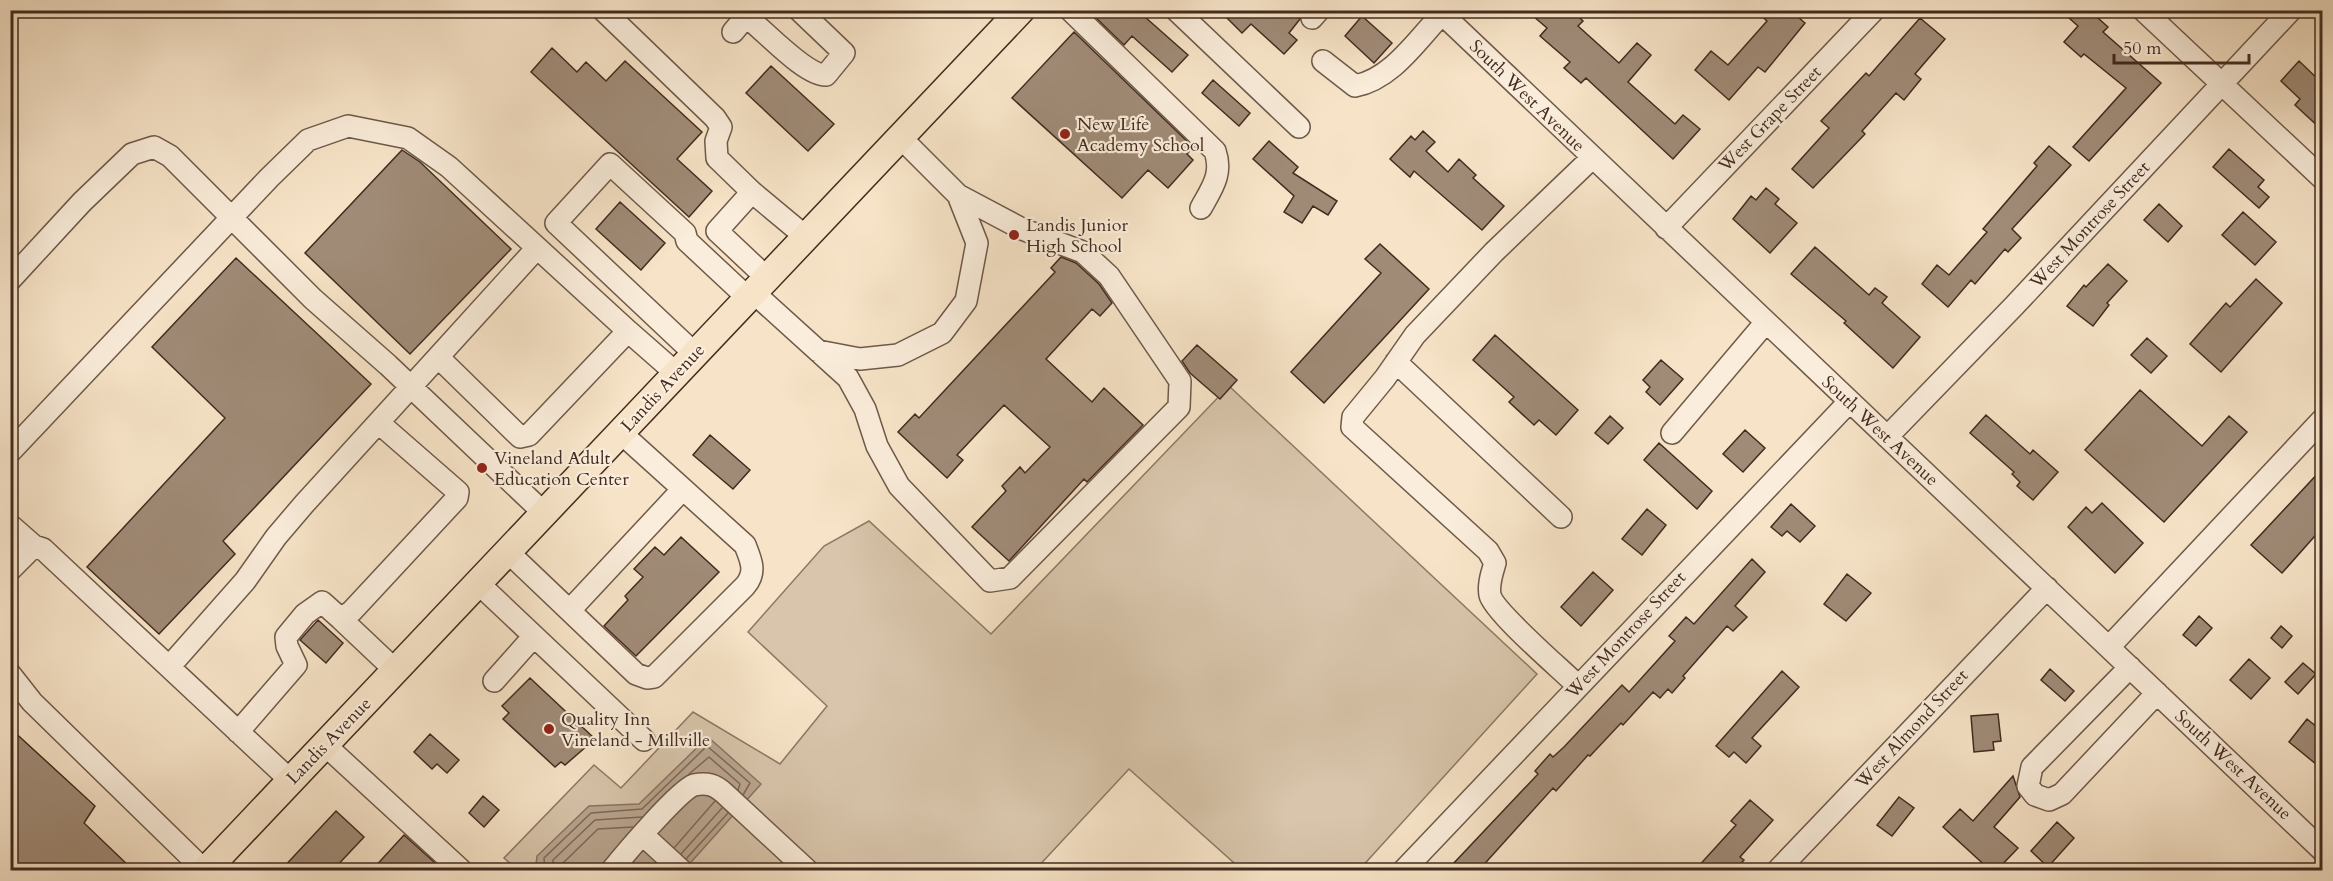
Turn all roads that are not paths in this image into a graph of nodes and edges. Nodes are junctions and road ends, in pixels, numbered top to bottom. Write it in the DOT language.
graph roads {
  1 [pos="603,10"];
  2 [pos="799,10"];
  3 [pos="1020,10"];
  4 [pos="1070,10"];
  5 [pos="1176,10"];
  6 [pos="1874,10"];
  7 [pos="2143,10"];
  8 [pos="2291,10"];
  9 [pos="1446,14"];
  10 [pos="733,32"];
  11 [pos="1323,61"];
  12 [pos="2221,84"];
  13 [pos="1299,127"];
  14 [pos="900,137"];
  15 [pos="1592,158"];
  16 [pos="2322,178"];
  17 [pos="752,192"];
  18 [pos="958,195"];
  19 [pos="1201,208"];
  20 [pos="232,217"];
  21 [pos="1666,228"];
  22 [pos="806,237"];
  23 [pos="537,248"];
  24 [pos="10,280"];
  25 [pos="756,289"];
  26 [pos="1766,322"];
  27 [pos="628,331"];
  28 [pos="817,351"];
  29 [pos="695,354"];
  30 [pos="438,357"];
  31 [pos="1396,362"];
  32 [pos="677,374"];
  33 [pos="410,386"];
  34 [pos="1850,402"];
  35 [pos="2322,420"];
  36 [pos="380,423"];
  37 [pos="621,433"];
  38 [pos="1672,433"];
  39 [pos="1887,437"];
  40 [pos="10,452"];
  41 [pos="683,489"];
  42 [pos="545,514"];
  43 [pos="1561,517"];
  44 [pos="10,525"];
  45 [pos="34,546"];
  46 [pos="508,553"];
  47 [pos="10,570"];
  48 [pos="479,584"];
  49 [pos="2047,588"];
  50 [pos="570,610"];
  51 [pos="341,619"];
  52 [pos="534,636"];
  53 [pos="2109,647"];
  54 [pos="169,667"];
  55 [pos="2130,667"];
  56 [pos="396,671"];
  57 [pos="10,674"];
  58 [pos="494,681"];
  59 [pos="1578,686"];
  60 [pos="2157,693"];
  61 [pos="238,732"];
  62 [pos="644,740"];
  63 [pos="326,744"];
  64 [pos="291,781"];
  65 [pos="643,835"];
  66 [pos="2322,850"];
  67 [pos="205,870"];
  68 [pos="460,870"];
  69 [pos="612,870"];
  70 [pos="681,870"];
  71 [pos="807,870"];
  72 [pos="1404,870"];
  73 [pos="1778,870"];
  1 -- 17 [label="street"];
  2 -- 10 [label="street"];
  3 -- 14 [label="main road, Landis Avenue"];
  4 -- 19 [label="street"];
  5 -- 13 [label="street"];
  6 -- 21 [label="street, West Grape Street"];
  7 -- 12 [label="street"];
  8 -- 12 [label="street, West Montrose Street"];
  9 -- 11 [label="street"];
  9 -- 15 [label="street, South West Avenue"];
  12 -- 16 [label="street"];
  12 -- 39 [label="street, West Montrose Street"];
  14 -- 18 [label="street"];
  14 -- 22 [label="main road, Landis Avenue"];
  15 -- 21 [label="street, South West Avenue"];
  15 -- 31 [label="street"];
  17 -- 22 [label="street"];
  17 -- 25 [label="street"];
  18 -- 28 [label="street"];
  18 -- 28 [label="street"];
  20 -- 23 [label="street"];
  20 -- 24 [label="street"];
  20 -- 33 [label="street"];
  20 -- 40 [label="street"];
  21 -- 26 [label="street, South West Avenue"];
  22 -- 25 [label="main road, Landis Avenue"];
  23 -- 27 [label="street"];
  23 -- 30 [label="street"];
  25 -- 28 [label="street"];
  25 -- 29 [label="main road, Landis Avenue"];
  25 -- 29 [label="street"];
  26 -- 34 [label="street, South West Avenue"];
  26 -- 38 [label="street"];
  27 -- 30 [label="street"];
  27 -- 32 [label="street"];
  29 -- 32 [label="main road, Landis Avenue"];
  30 -- 33 [label="street"];
  31 -- 43 [label="street"];
  31 -- 59 [label="street"];
  32 -- 37 [label="main road, Landis Avenue"];
  33 -- 36 [label="street"];
  33 -- 42 [label="street"];
  34 -- 39 [label="street, South West Avenue"];
  34 -- 59 [label="street, West Montrose Street"];
  35 -- 53 [label="street"];
  36 -- 51 [label="street"];
  36 -- 54 [label="street"];
  37 -- 41 [label="street"];
  37 -- 42 [label="main road, Landis Avenue"];
  39 -- 49 [label="street, South West Avenue"];
  41 -- 50 [label="street"];
  41 -- 50 [label="street"];
  42 -- 46 [label="main road, Landis Avenue"];
  44 -- 45 [label="street"];
  45 -- 47 [label="street"];
  45 -- 54 [label="street"];
  46 -- 48 [label="main road, Landis Avenue"];
  46 -- 50 [label="street"];
  48 -- 52 [label="street"];
  48 -- 56 [label="main road, Landis Avenue"];
  49 -- 53 [label="street, South West Avenue"];
  49 -- 73 [label="street, West Almond Street"];
  51 -- 56 [label="street"];
  51 -- 61 [label="street"];
  52 -- 58 [label="street"];
  52 -- 62 [label="street"];
  53 -- 55 [label="street, South West Avenue"];
  54 -- 61 [label="street"];
  55 -- 60 [label="street, South West Avenue"];
  55 -- 60 [label="street"];
  56 -- 63 [label="main road, Landis Avenue"];
  57 -- 67 [label="street"];
  59 -- 72 [label="street, West Montrose Street"];
  60 -- 66 [label="street, South West Avenue"];
  61 -- 64 [label="street"];
  63 -- 64 [label="main road, Landis Avenue"];
  63 -- 68 [label="street"];
  64 -- 67 [label="main road, Landis Avenue"];
  65 -- 69 [label="street"];
  65 -- 70 [label="street"];
  65 -- 71 [label="street"];
}
